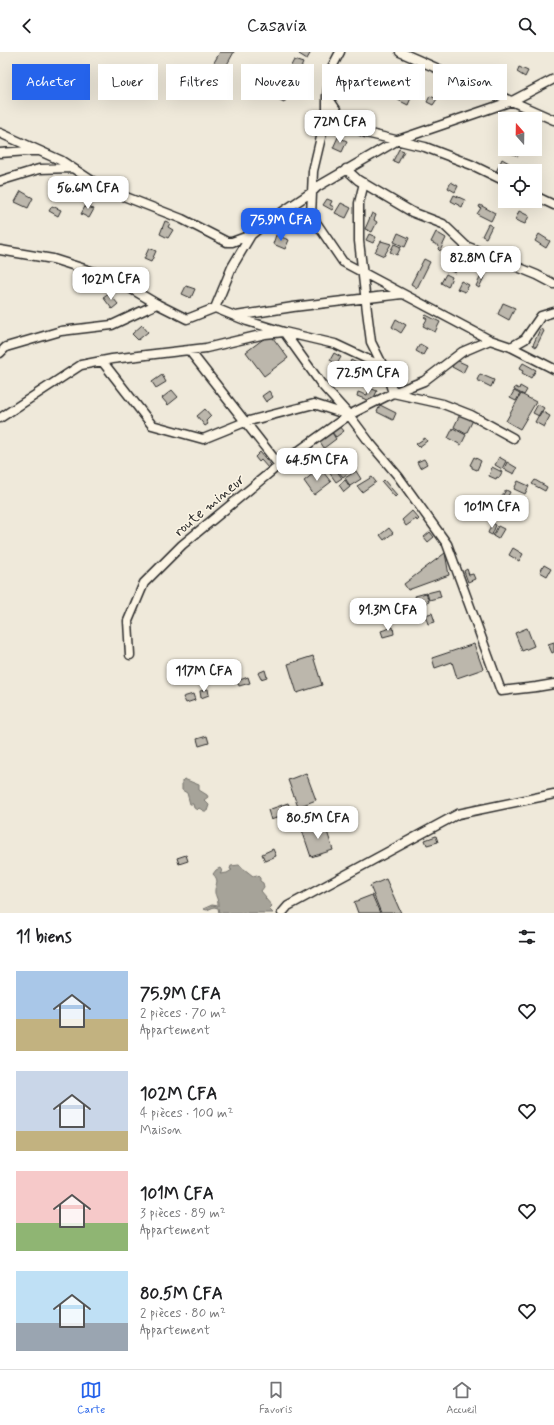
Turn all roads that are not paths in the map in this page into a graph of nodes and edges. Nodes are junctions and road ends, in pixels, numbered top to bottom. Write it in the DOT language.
graph roads {
  1 [pos="340,52"];
  2 [pos="400,52"];
  3 [pos="334,64"];
  4 [pos="554,79"];
  5 [pos="327,100"];
  6 [pos="330,100"];
  7 [pos="512,101"];
  8 [pos="554,120"];
  9 [pos="0,133"];
  10 [pos="398,140"];
  11 [pos="42,152"];
  12 [pos="0,154"];
  13 [pos="72,168"];
  14 [pos="346,169"];
  15 [pos="498,178"];
  16 [pos="0,181"];
  17 [pos="364,183"];
  18 [pos="312,192"];
  19 [pos="542,199"];
  20 [pos="554,205"];
  21 [pos="251,235"];
  22 [pos="0,250"];
  23 [pos="362,272"];
  24 [pos="554,284"];
  25 [pos="402,294"];
  26 [pos="366,298"];
  27 [pos="156,304"];
  28 [pos="215,308"];
  29 [pos="554,312"];
  30 [pos="236,316"];
  31 [pos="284,332"];
  32 [pos="490,340"];
  33 [pos="511,347"];
  34 [pos="189,350"];
  35 [pos="0,353"];
  36 [pos="102,361"];
  37 [pos="384,368"];
  38 [pos="554,369"];
  39 [pos="393,393"];
  40 [pos="349,415"];
  41 [pos="0,418"];
  42 [pos="245,422"];
  43 [pos="513,438"];
  44 [pos="279,466"];
  45 [pos="130,655"];
  46 [pos="554,684"];
  47 [pos="554,794"];
  48 [pos="282,913"];
  1 -- 3 [label="street"];
  2 -- 7 [label="street"];
  4 -- 7 [label="street"];
  5 -- 18 [label="street"];
  6 -- 10 [label="street"];
  7 -- 8 [label="street"];
  7 -- 10 [label="street"];
  9 -- 11 [label="street"];
  10 -- 14 [label="street"];
  10 -- 15 [label="street"];
  11 -- 12 [label="street"];
  11 -- 13 [label="street"];
  13 -- 16 [label="street"];
  13 -- 21 [label="street"];
  14 -- 17 [label="street"];
  14 -- 18 [label="street"];
  17 -- 23 [label="street"];
  17 -- 24 [label="street"];
  18 -- 21 [label="street"];
  18 -- 23 [label="street"];
  19 -- 20 [label="street"];
  21 -- 28 [label="street"];
  22 -- 27 [label="street"];
  23 -- 25 [label="street"];
  23 -- 26 [label="street"];
  25 -- 26 [label="street"];
  25 -- 32 [label="street"];
  26 -- 30 [label="street"];
  26 -- 37 [label="street"];
  27 -- 28 [label="street"];
  27 -- 35 [label="street"];
  28 -- 30 [label="street"];
  29 -- 33 [label="street"];
  30 -- 31 [label="street"];
  31 -- 34 [label="street"];
  31 -- 37 [label="street"];
  31 -- 40 [label="street"];
  32 -- 33 [label="street"];
  32 -- 39 [label="street, route mineur"];
  33 -- 38 [label="street"];
  34 -- 36 [label="street"];
  34 -- 42 [label="street"];
  36 -- 41 [label="street"];
  36 -- 42 [label="street"];
  37 -- 39 [label="street"];
  39 -- 40 [label="street, route mineur"];
  39 -- 43 [label="street"];
  40 -- 42 [label="street"];
  40 -- 44 [label="street, route mineur"];
  40 -- 46 [label="street"];
  42 -- 44 [label="street"];
  44 -- 45 [label="street, route mineur"];
  47 -- 48 [label="street"];
}
